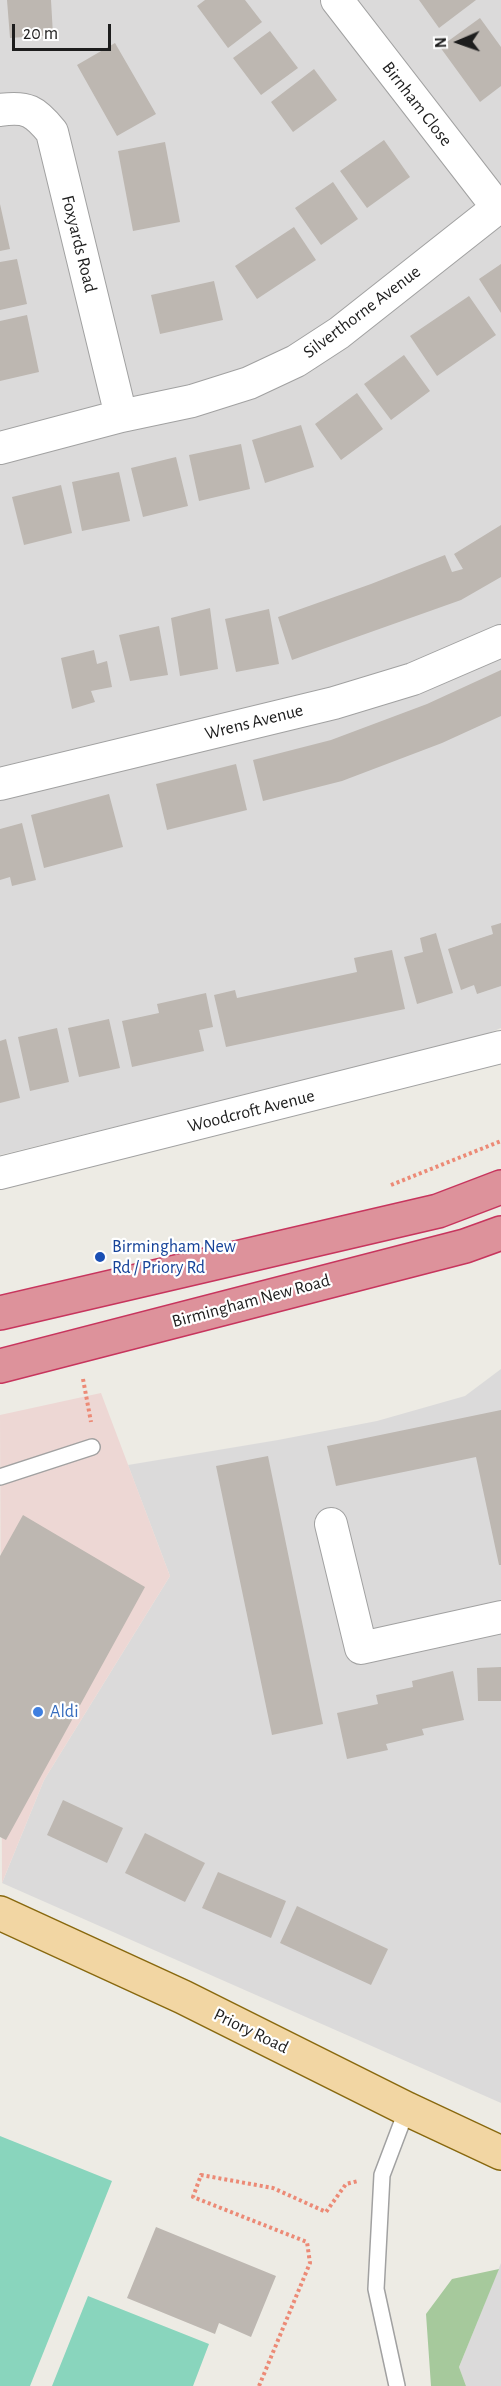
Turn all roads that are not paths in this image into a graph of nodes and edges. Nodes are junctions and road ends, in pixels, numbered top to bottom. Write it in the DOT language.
graph roads {
  1 [pos="336,0"];
  2 [pos="0,110"];
  3 [pos="499,206"];
  4 [pos="121,416"];
  5 [pos="0,448"];
  6 [pos="501,641"];
  7 [pos="0,784"];
  8 [pos="501,1047"];
  9 [pos="0,1173"];
  10 [pos="501,1187"];
  11 [pos="501,1233"];
  12 [pos="0,1312"];
  13 [pos="0,1366"];
  14 [pos="92,1448"];
  15 [pos="0,1477"];
  16 [pos="331,1524"];
  17 [pos="501,1617"];
  18 [pos="0,1913"];
  19 [pos="407,2109"];
  20 [pos="501,2153"];
  21 [pos="397,2386"];
  1 -- 3 [label="street, Birnham Close"];
  2 -- 4 [label="street, Foxyards Road"];
  3 -- 4 [label="street, Silverthorne Avenue"];
  4 -- 5 [label="street, Silverthorne Avenue"];
  6 -- 7 [label="street, Wrens Avenue"];
  8 -- 9 [label="street, Woodcroft Avenue"];
  10 -- 12 [label="highway"];
  11 -- 13 [label="highway, Birmingham New Road"];
  14 -- 15 [label="lane"];
  16 -- 17 [label="street"];
  18 -- 19 [label="main road, Priory Road"];
  19 -- 20 [label="main road, Priory Road"];
  19 -- 21 [label="lane"];
}
